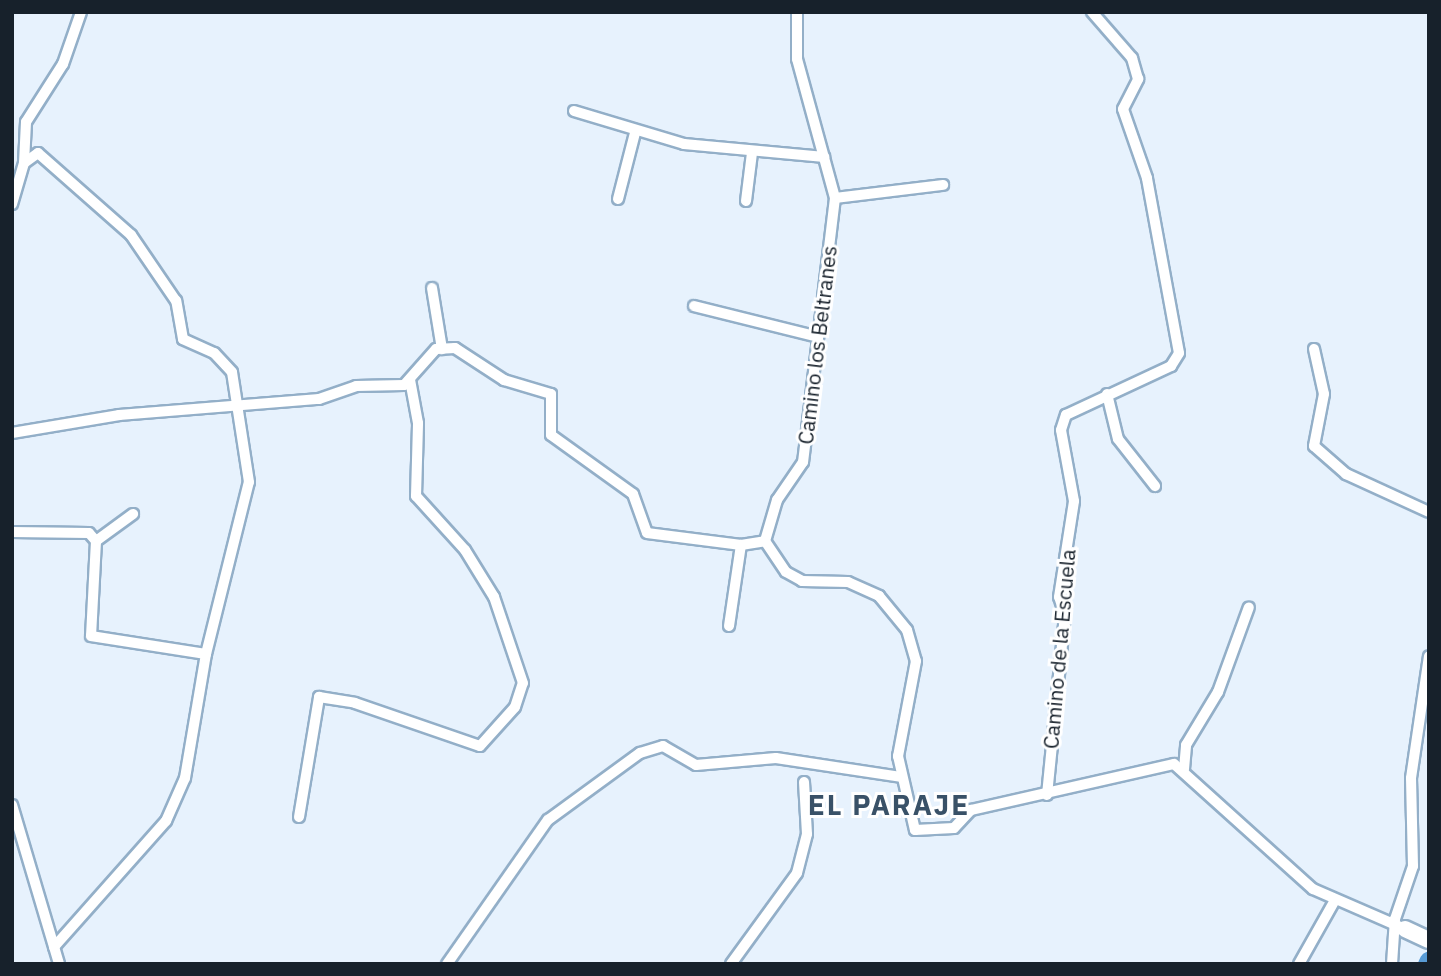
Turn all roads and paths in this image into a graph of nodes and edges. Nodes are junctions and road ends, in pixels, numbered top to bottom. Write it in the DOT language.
graph roads {
  1 [pos="81,12"];
  2 [pos="797,12"];
  3 [pos="1092,12"];
  4 [pos="574,111"];
  5 [pos="635,133"];
  6 [pos="752,153"];
  7 [pos="824,158"];
  8 [pos="24,163"];
  9 [pos="16,180"];
  10 [pos="943,185"];
  11 [pos="835,198"];
  12 [pos="618,199"];
  13 [pos="746,201"];
  14 [pos="12,204"];
  15 [pos="432,288"];
  16 [pos="694,306"];
  17 [pos="818,337"];
  18 [pos="442,349"];
  19 [pos="1314,349"];
  20 [pos="410,380"];
  21 [pos="1107,394"];
  22 [pos="240,402"];
  23 [pos="12,432"];
  24 [pos="1155,486"];
  25 [pos="1429,512"];
  26 [pos="133,514"];
  27 [pos="12,532"];
  28 [pos="96,541"];
  29 [pos="765,541"];
  30 [pos="741,545"];
  31 [pos="1250,607"];
  32 [pos="729,626"];
  33 [pos="206,654"];
  34 [pos="1429,656"];
  35 [pos="1184,769"];
  36 [pos="901,777"];
  37 [pos="804,782"];
  38 [pos="1047,795"];
  39 [pos="12,805"];
  40 [pos="299,817"];
  41 [pos="1335,900"];
  42 [pos="1399,928"];
  43 [pos="1429,940"];
  44 [pos="54,947"];
  45 [pos="59,964"];
  46 [pos="447,964"];
  47 [pos="731,964"];
  48 [pos="1299,964"];
  49 [pos="1392,964"];
  1 -- 8 [label="street"];
  2 -- 7 [label="street, Camino los Beltranes"];
  3 -- 21 [label="street, Camino de la Escuela"];
  4 -- 5 [label="street"];
  5 -- 6 [label="street"];
  5 -- 12 [label="street"];
  6 -- 7 [label="street"];
  6 -- 13 [label="street"];
  7 -- 11 [label="street, Camino los Beltranes"];
  8 -- 9 [label="street"];
  8 -- 22 [label="street"];
  9 -- 14 [label="street"];
  10 -- 11 [label="street"];
  11 -- 17 [label="street, Camino los Beltranes"];
  15 -- 18 [label="street"];
  16 -- 17 [label="street"];
  17 -- 29 [label="street, Camino los Beltranes"];
  18 -- 20 [label="street"];
  18 -- 30 [label="street"];
  19 -- 25 [label="street"];
  20 -- 22 [label="street"];
  20 -- 40 [label="street"];
  21 -- 24 [label="street"];
  21 -- 38 [label="street, Camino de la Escuela"];
  22 -- 23 [label="street"];
  22 -- 33 [label="street"];
  26 -- 28 [label="street"];
  27 -- 28 [label="street"];
  28 -- 33 [label="street"];
  29 -- 30 [label="street"];
  29 -- 36 [label="street"];
  30 -- 32 [label="street"];
  31 -- 35 [label="street"];
  33 -- 44 [label="street"];
  34 -- 42 [label="street"];
  35 -- 38 [label="street"];
  35 -- 41 [label="street"];
  36 -- 38 [label="street"];
  36 -- 46 [label="street"];
  37 -- 47 [label="street"];
  39 -- 44 [label="street"];
  41 -- 42 [label="street"];
  41 -- 48 [label="street"];
  42 -- 43 [label="street"];
  42 -- 49 [label="street"];
  44 -- 45 [label="street"];
}
